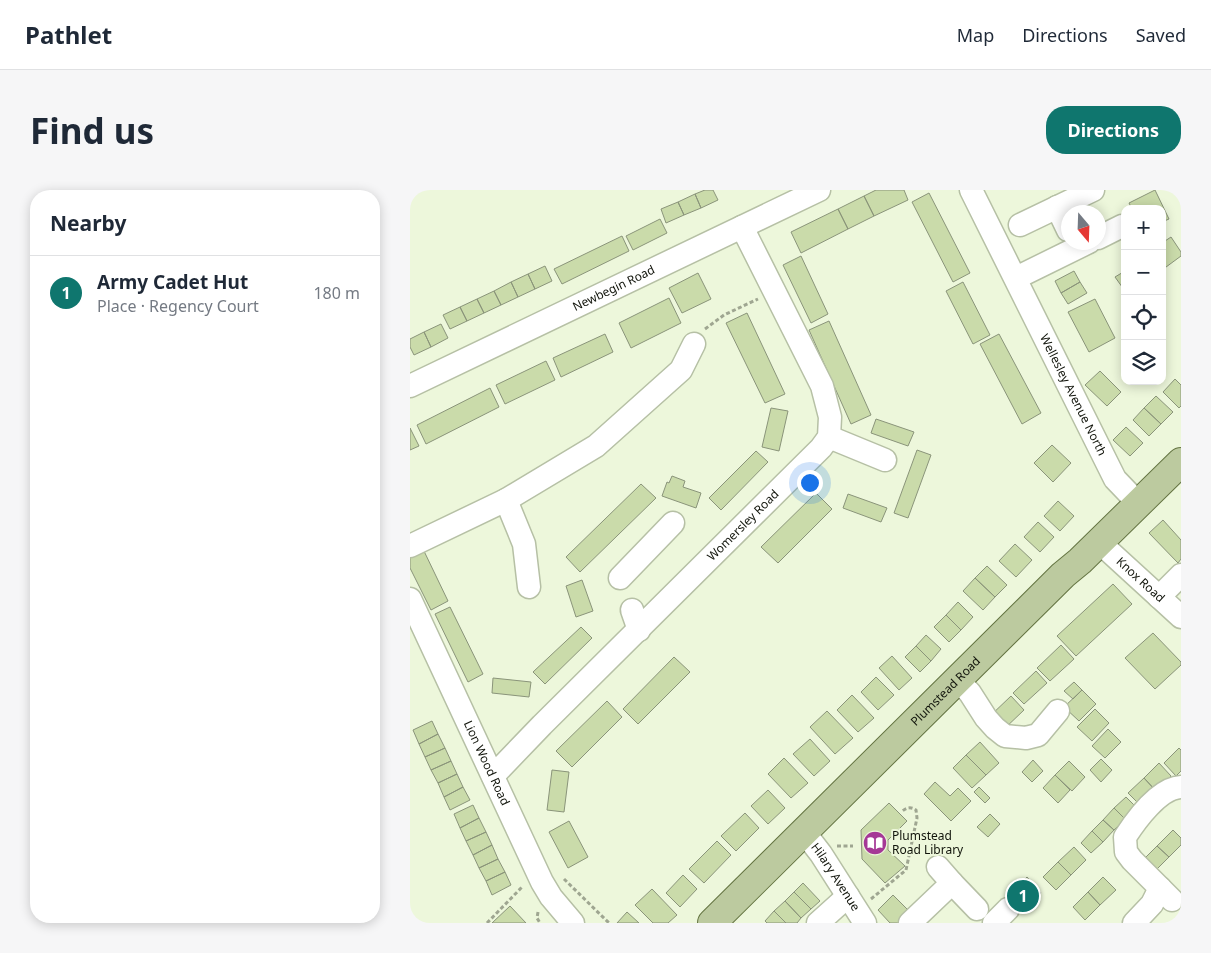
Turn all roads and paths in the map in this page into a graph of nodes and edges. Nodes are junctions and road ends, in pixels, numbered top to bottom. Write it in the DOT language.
graph roads {
  1 [pos="819,190"];
  2 [pos="970,190"];
  3 [pos="1093,190"];
  4 [pos="1057,208"];
  5 [pos="1061,215"];
  6 [pos="1020,225"];
  7 [pos="1121,226"];
  8 [pos="742,227"];
  9 [pos="1106,234"];
  10 [pos="1062,250"];
  11 [pos="1016,278"];
  12 [pos="775,291"];
  13 [pos="698,338"];
  14 [pos="410,386"];
  15 [pos="829,437"];
  16 [pos="885,460"];
  17 [pos="1181,462"];
  18 [pos="506,500"];
  19 [pos="1140,504"];
  20 [pos="673,523"];
  21 [pos="1100,542"];
  22 [pos="410,546"];
  23 [pos="1181,575"];
  24 [pos="620,578"];
  25 [pos="529,587"];
  26 [pos="1159,597"];
  27 [pos="410,599"];
  28 [pos="1181,617"];
  29 [pos="418,634"];
  30 [pos="958,680"];
  31 [pos="1055,724"];
  32 [pos="493,776"];
  33 [pos="1181,787"];
  34 [pos="901,812"];
  35 [pos="804,832"];
  36 [pos="857,910"];
  37 [pos="993,914"];
  38 [pos="573,923"];
  39 [pos="712,923"];
  40 [pos="818,923"];
  41 [pos="910,923"];
  42 [pos="1134,923"];
  1 -- 8 [label="street, Newbegin Road"];
  2 -- 11 [label="street, Wellesley Avenue North"];
  3 -- 4 [label="street"];
  4 -- 5 [label="street"];
  4 -- 6 [label="street"];
  7 -- 9 [label="street"];
  8 -- 12 [label="street"];
  8 -- 14 [label="street, Newbegin Road"];
  10 -- 11 [label="street"];
  11 -- 19 [label="street, Wellesley Avenue North"];
  12 -- 13 [label="path"];
  12 -- 15 [label="street"];
  13 -- 18 [label="street"];
  15 -- 16 [label="street"];
  15 -- 32 [label="street, Womersley Road"];
  17 -- 19 [label="main road, Plumstead Road"];
  18 -- 22 [label="street"];
  18 -- 25 [label="street"];
  19 -- 21 [label="main road, Plumstead Road"];
  20 -- 24 [label="street"];
  21 -- 26 [label="street, Knox Road"];
  21 -- 30 [label="main road, Plumstead Road"];
  23 -- 26 [label="street"];
  26 -- 28 [label="street, Knox Road"];
  27 -- 29 [label="street, Lion Wood Road"];
  29 -- 32 [label="street, Lion Wood Road"];
  30 -- 31 [label="street"];
  30 -- 35 [label="main road, Plumstead Road"];
  32 -- 38 [label="street, Lion Wood Road"];
  33 -- 42 [label="street"];
  34 -- 36 [label="path"];
  35 -- 36 [label="street, Hilary Avenue"];
  35 -- 39 [label="main road, Plumstead Road"];
  36 -- 40 [label="street"];
  37 -- 41 [label="street"];
}
